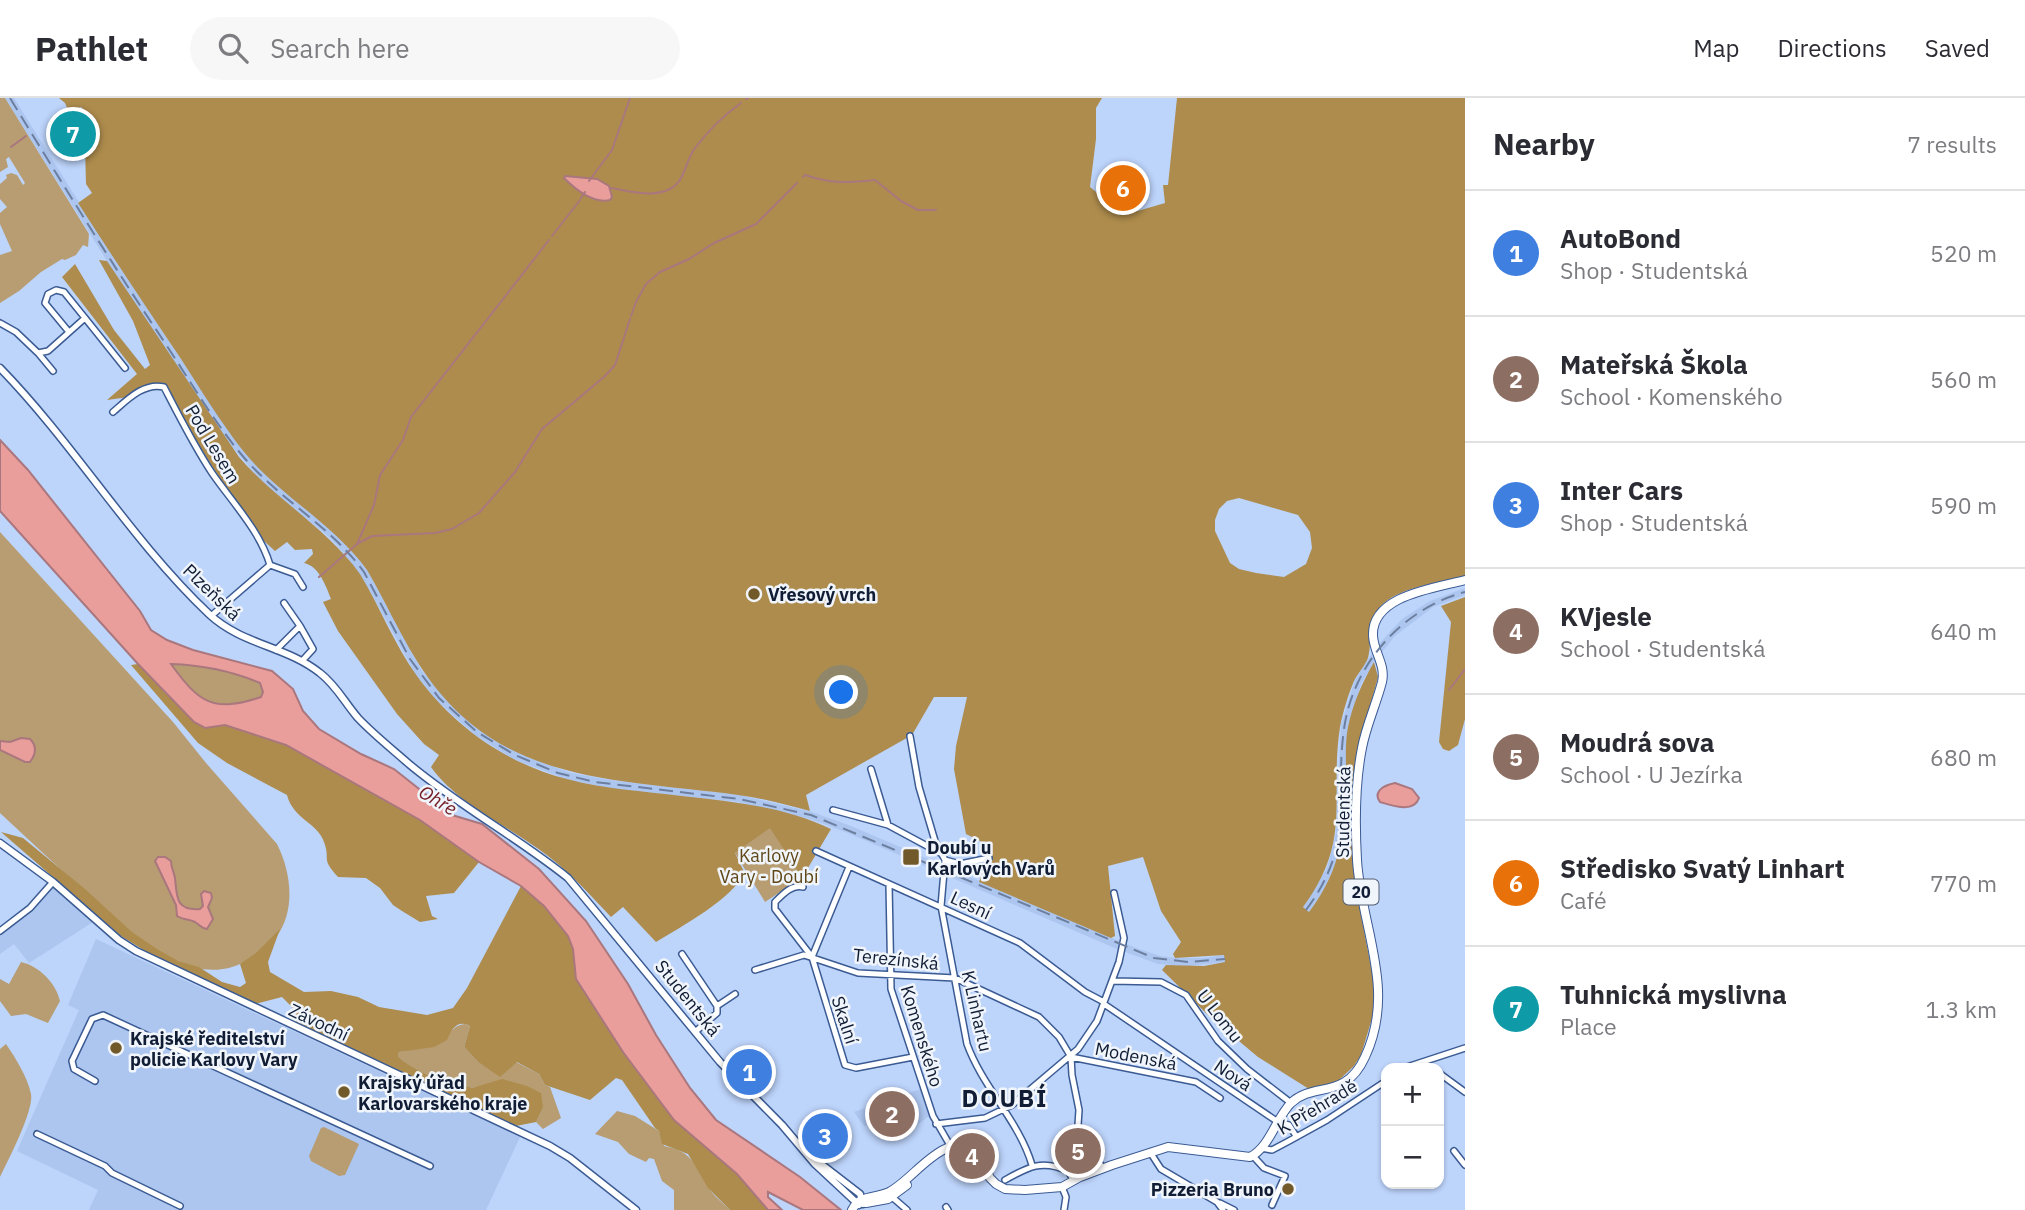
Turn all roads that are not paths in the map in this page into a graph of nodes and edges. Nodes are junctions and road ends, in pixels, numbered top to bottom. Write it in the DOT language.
graph roads {
  1 [pos="85,318"];
  2 [pos="0,323"];
  3 [pos="69,332"];
  4 [pos="38,352"];
  5 [pos="0,368"];
  6 [pos="125,368"];
  7 [pos="53,371"];
  8 [pos="113,412"];
  9 [pos="270,565"];
  10 [pos="1465,580"];
  11 [pos="303,587"];
  12 [pos="284,603"];
  13 [pos="211,616"];
  14 [pos="300,626"];
  15 [pos="276,650"];
  16 [pos="302,661"];
  17 [pos="910,736"];
  18 [pos="871,769"];
  19 [pos="442,791"];
  20 [pos="833,810"];
  21 [pos="888,825"];
  22 [pos="0,843"];
  23 [pos="816,851"];
  24 [pos="944,857"];
  25 [pos="989,858"];
  26 [pos="849,867"];
  27 [pos="53,882"];
  28 [pos="889,884"];
  29 [pos="803,887"];
  30 [pos="1114,893"];
  31 [pos="941,906"];
  32 [pos="0,931"];
  33 [pos="682,954"];
  34 [pos="811,957"];
  35 [pos="755,970"];
  36 [pos="889,975"];
  37 [pos="955,978"];
  38 [pos="1112,981"];
  39 [pos="735,993"];
  40 [pos="1104,1003"];
  41 [pos="717,1006"];
  42 [pos="695,1032"];
  43 [pos="1465,1048"];
  44 [pos="913,1057"];
  45 [pos="1071,1057"];
  46 [pos="1419,1063"];
  47 [pos="1444,1077"];
  48 [pos="95,1081"];
  49 [pos="1381,1084"];
  50 [pos="1465,1092"];
  51 [pos="1220,1098"];
  52 [pos="1291,1103"];
  53 [pos="1002,1111"];
  54 [pos="1278,1122"];
  55 [pos="936,1124"];
  56 [pos="37,1134"];
  57 [pos="1296,1136"];
  58 [pos="950,1148"];
  59 [pos="1261,1148"];
  60 [pos="1454,1151"];
  61 [pos="1150,1153"];
  62 [pos="1253,1156"];
  63 [pos="1465,1164"];
  64 [pos="430,1166"];
  65 [pos="1031,1166"];
  66 [pos="1103,1169"];
  67 [pos="1005,1180"];
  68 [pos="1074,1181"];
  69 [pos="1062,1187"];
  70 [pos="891,1194"];
  71 [pos="1217,1202"];
  72 [pos="858,1204"];
  73 [pos="1272,1205"];
  74 [pos="180,1206"];
  75 [pos="636,1210"];
  76 [pos="906,1210"];
  77 [pos="1064,1210"];
  78 [pos="1213,1210"];
  79 [pos="1223,1210"];
  80 [pos="1234,1210"];
  1 -- 3 [label="street"];
  1 -- 3 [label="street"];
  1 -- 6 [label="street"];
  2 -- 4 [label="street"];
  3 -- 4 [label="street"];
  4 -- 7 [label="street"];
  5 -- 13 [label="street, Plzeňská"];
  8 -- 9 [label="street, Pod Lesem"];
  9 -- 11 [label="street"];
  9 -- 13 [label="street"];
  10 -- 52 [label="main road, Studentská / 20"];
  12 -- 14 [label="street"];
  13 -- 15 [label="street, Plzeňská"];
  14 -- 15 [label="street"];
  14 -- 16 [label="street"];
  15 -- 16 [label="street, Plzeňská"];
  16 -- 19 [label="street, Plzeňská"];
  17 -- 24 [label="street, K Linhartu"];
  18 -- 21 [label="street"];
  19 -- 42 [label="street, Studentská"];
  20 -- 21 [label="street"];
  21 -- 24 [label="street"];
  22 -- 27 [label="street, Závodní"];
  23 -- 26 [label="street, Lesní"];
  24 -- 25 [label="street"];
  24 -- 31 [label="street, K Linhartu"];
  26 -- 28 [label="street, Lesní"];
  26 -- 34 [label="street"];
  27 -- 32 [label="street"];
  27 -- 75 [label="street, Závodní"];
  28 -- 31 [label="street, Lesní"];
  28 -- 36 [label="street, Komenského"];
  29 -- 34 [label="street"];
  30 -- 38 [label="street"];
  31 -- 37 [label="street, K Linhartu"];
  31 -- 40 [label="street, Lesní"];
  33 -- 41 [label="street"];
  34 -- 35 [label="street"];
  34 -- 36 [label="street, Terezínská"];
  34 -- 44 [label="street, Skalní"];
  36 -- 37 [label="street, Terezínská"];
  36 -- 44 [label="street, Komenského"];
  37 -- 45 [label="street"];
  37 -- 53 [label="street, K Linhartu"];
  38 -- 40 [label="street"];
  38 -- 52 [label="street, U Lomu"];
  39 -- 41 [label="street"];
  40 -- 45 [label="street"];
  40 -- 54 [label="street, Nová"];
  41 -- 42 [label="street"];
  42 -- 72 [label="street, Studentská"];
  43 -- 46 [label="street"];
  44 -- 55 [label="street, Komenského"];
  45 -- 51 [label="street, Modenská"];
  45 -- 53 [label="street, Modenská"];
  45 -- 66 [label="street"];
  47 -- 50 [label="street"];
  48 -- 64 [label="street"];
  49 -- 57 [label="street, K Přehradě"];
  52 -- 54 [label="main road"];
  53 -- 55 [label="street, Modenská"];
  53 -- 65 [label="street, K Linhartu"];
  54 -- 57 [label="street, Nová"];
  54 -- 59 [label="main road"];
  55 -- 58 [label="street, Komenského"];
  56 -- 74 [label="street"];
  57 -- 59 [label="street, K Přehradě"];
  58 -- 69 [label="main road"];
  58 -- 70 [label="main road"];
  59 -- 62 [label="main road"];
  60 -- 63 [label="street"];
  61 -- 62 [label="main road"];
  61 -- 66 [label="main road"];
  61 -- 71 [label="street"];
  62 -- 73 [label="street"];
  65 -- 67 [label="street"];
  65 -- 68 [label="street"];
  66 -- 68 [label="main road"];
  68 -- 69 [label="main road"];
  69 -- 77 [label="street"];
  70 -- 72 [label="main road"];
  70 -- 72 [label="main road"];
  70 -- 76 [label="street"];
  71 -- 78 [label="street"];
  71 -- 79 [label="street"];
  71 -- 80 [label="street"];
}
